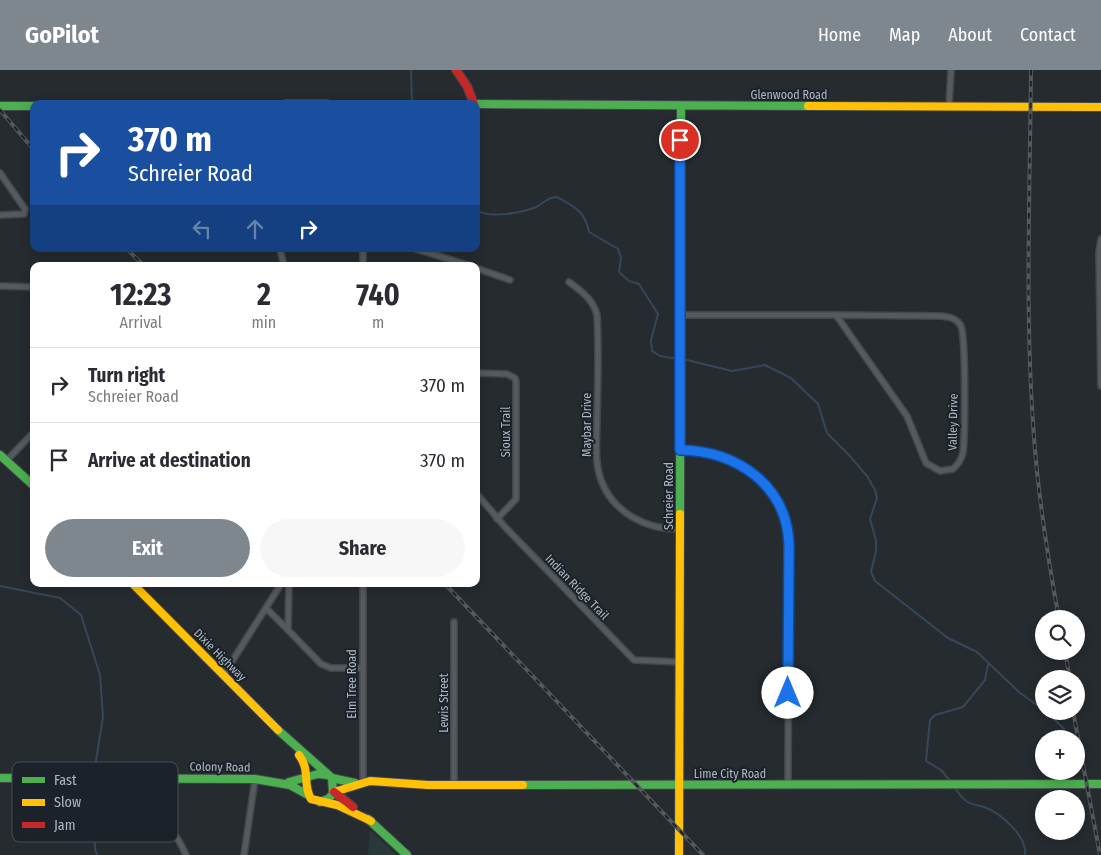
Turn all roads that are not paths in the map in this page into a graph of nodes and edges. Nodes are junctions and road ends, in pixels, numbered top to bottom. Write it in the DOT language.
graph roads {
  1 [pos="456,70"];
  2 [pos="951,70"];
  3 [pos="473,100"];
  4 [pos="480,104"];
  5 [pos="0,106"];
  6 [pos="30,106"];
  7 [pos="680,106"];
  8 [pos="949,107"];
  9 [pos="1101,107"];
  10 [pos="0,173"];
  11 [pos="0,215"];
  12 [pos="1101,239"];
  13 [pos="426,252"];
  14 [pos="458,262"];
  15 [pos="480,269"];
  16 [pos="510,280"];
  17 [pos="569,282"];
  18 [pos="0,286"];
  19 [pos="30,287"];
  20 [pos="680,315"];
  21 [pos="836,315"];
  22 [pos="480,373"];
  23 [pos="1101,386"];
  24 [pos="30,436"];
  25 [pos="680,450"];
  26 [pos="0,455"];
  27 [pos="7,460"];
  28 [pos="30,482"];
  29 [pos="480,498"];
  30 [pos="497,518"];
  31 [pos="680,528"];
  32 [pos="136,587"];
  33 [pos="279,587"];
  34 [pos="289,587"];
  35 [pos="363,587"];
  36 [pos="266,608"];
  37 [pos="454,622"];
  38 [pos="288,630"];
  39 [pos="679,662"];
  40 [pos="362,668"];
  41 [pos="224,674"];
  42 [pos="290,742"];
  43 [pos="330,777"];
  44 [pos="178,778"];
  45 [pos="309,778"];
  46 [pos="257,779"];
  47 [pos="358,784"];
  48 [pos="454,784"];
  49 [pos="1101,784"];
  50 [pos="679,785"];
  51 [pos="788,785"];
  52 [pos="334,792"];
  53 [pos="308,795"];
  54 [pos="320,802"];
  55 [pos="351,806"];
  56 [pos="371,821"];
  57 [pos="178,842"];
  58 [pos="186,855"];
  59 [pos="244,855"];
  60 [pos="407,855"];
  61 [pos="679,855"];
  1 -- 3 [label="street"];
  2 -- 8 [label="street"];
  4 -- 7 [label="street, Glenwood Road"];
  5 -- 6 [label="street"];
  7 -- 8 [label="street, Glenwood Road"];
  7 -- 20 [label="street, Schreier Road"];
  8 -- 9 [label="street, Glenwood Road"];
  10 -- 11 [label="street"];
  12 -- 23 [label="street"];
  13 -- 14 [label="street"];
  15 -- 16 [label="street"];
  17 -- 31 [label="street, Maybar Drive"];
  18 -- 19 [label="street"];
  20 -- 21 [label="street, Valley Drive"];
  20 -- 25 [label="street, Schreier Road"];
  21 -- 21 [label="street, Valley Drive"];
  22 -- 30 [label="street, Sioux Trail"];
  24 -- 27 [label="street"];
  25 -- 31 [label="street, Schreier Road"];
  25 -- 51 [label="street"];
  26 -- 27 [label="street"];
  27 -- 28 [label="street"];
  29 -- 30 [label="street, Indian Ridge Trail"];
  30 -- 39 [label="street, Indian Ridge Trail"];
  31 -- 39 [label="street, Schreier Road"];
  32 -- 41 [label="street, Dixie Highway"];
  33 -- 36 [label="street"];
  34 -- 38 [label="street"];
  35 -- 40 [label="street, Elm Tree Road"];
  36 -- 38 [label="street"];
  36 -- 41 [label="street"];
  37 -- 48 [label="street, Lewis Street"];
  38 -- 40 [label="street"];
  39 -- 50 [label="street, Schreier Road"];
  40 -- 47 [label="street, Elm Tree Road"];
  41 -- 42 [label="street, Dixie Highway"];
  42 -- 43 [label="street, Dixie Highway"];
  42 -- 45 [label="street, Dixie Highway"];
  43 -- 45 [label="street"];
  43 -- 47 [label="street, Lime City Road"];
  43 -- 52 [label="street"];
  44 -- 46 [label="street, Colony Road"];
  45 -- 46 [label="street, Colony Road"];
  45 -- 53 [label="street, Dixie Highway"];
  46 -- 53 [label="street, Colony Road"];
  46 -- 59 [label="street"];
  47 -- 48 [label="street, Lime City Road"];
  47 -- 52 [label="street, Lime City Road"];
  47 -- 55 [label="street"];
  48 -- 50 [label="street, Lime City Road"];
  49 -- 51 [label="street, Lime City Road"];
  50 -- 51 [label="street, Lime City Road"];
  50 -- 61 [label="street, Schreier Road"];
  52 -- 54 [label="street"];
  52 -- 55 [label="street"];
  53 -- 54 [label="street"];
  54 -- 56 [label="street"];
  55 -- 56 [label="street"];
  56 -- 60 [label="street"];
  57 -- 58 [label="street"];
}
